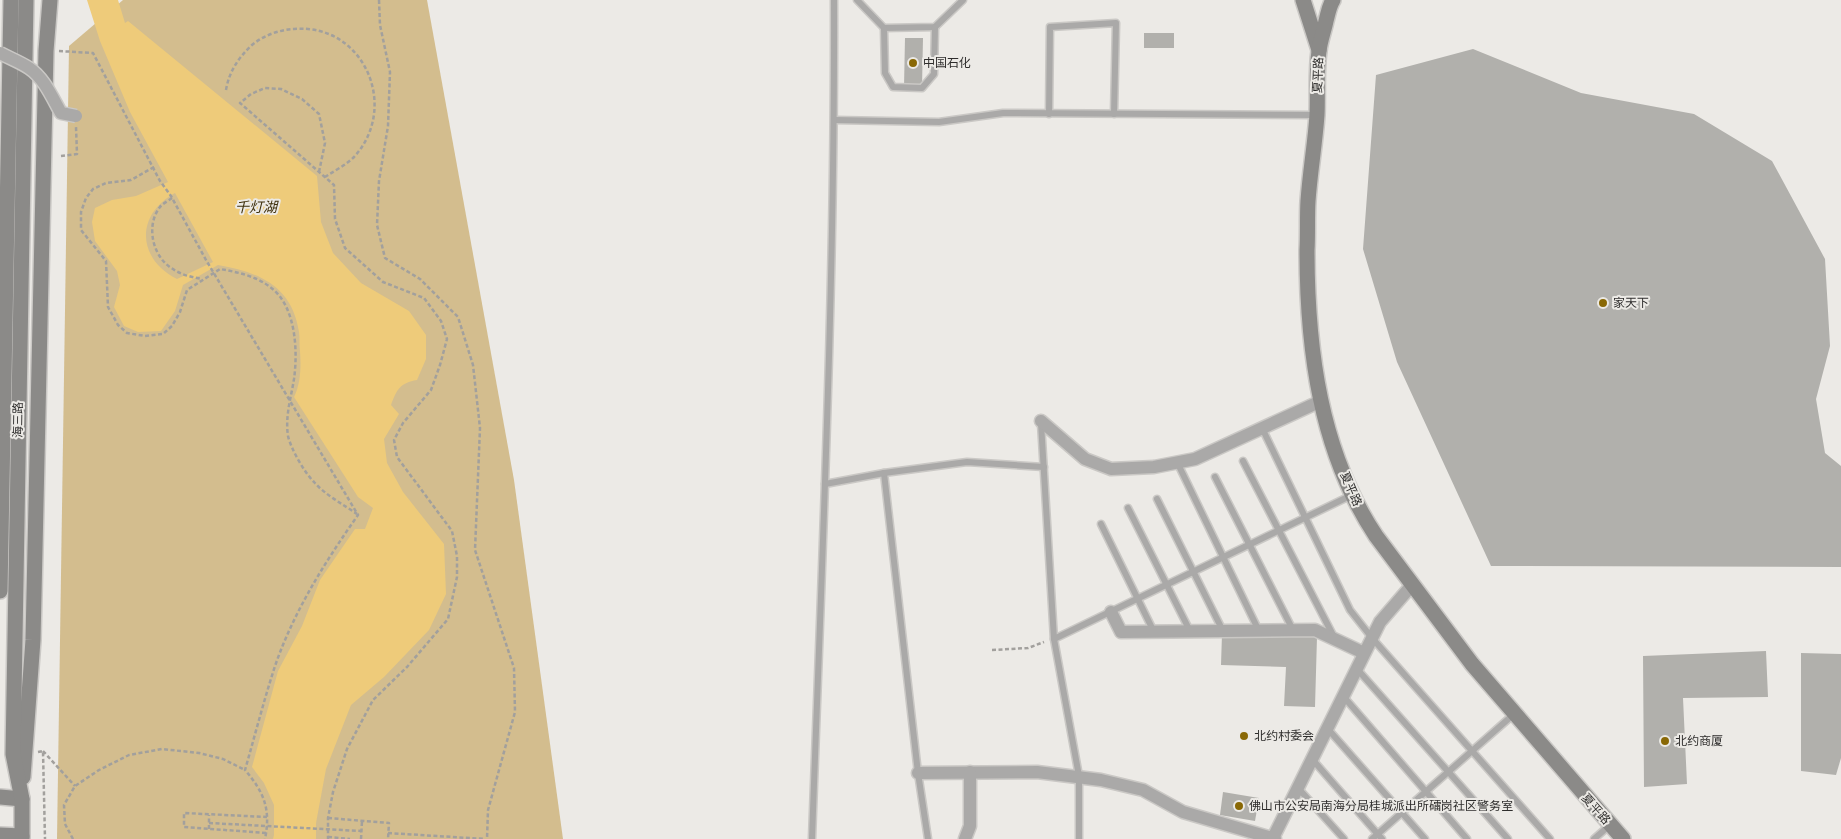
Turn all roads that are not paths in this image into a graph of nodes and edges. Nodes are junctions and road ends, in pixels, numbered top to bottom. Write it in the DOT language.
graph roads {
  1 [pos="10,0"];
  2 [pos="26,0"];
  3 [pos="50,0"];
  4 [pos="834,0"];
  5 [pos="857,0"];
  6 [pos="963,0"];
  7 [pos="1303,0"];
  8 [pos="1333,0"];
  9 [pos="935,26"];
  10 [pos="884,28"];
  11 [pos="1319,50"];
  12 [pos="0,54"];
  13 [pos="1049,114"];
  14 [pos="1114,114"];
  15 [pos="1317,115"];
  16 [pos="76,116"];
  17 [pos="834,120"];
  18 [pos="1321,402"];
  19 [pos="1041,421"];
  20 [pos="1262,428"];
  21 [pos="1243,461"];
  22 [pos="1177,462"];
  23 [pos="1044,467"];
  24 [pos="884,473"];
  25 [pos="1215,477"];
  26 [pos="825,484"];
  27 [pos="1353,495"];
  28 [pos="1157,499"];
  29 [pos="1128,508"];
  30 [pos="1306,518"];
  31 [pos="1100,524"];
  32 [pos="1279,530"];
  33 [pos="1250,544"];
  34 [pos="1223,557"];
  35 [pos="1194,572"];
  36 [pos="1166,585"];
  37 [pos="1412,585"];
  38 [pos="0,591"];
  39 [pos="1138,599"];
  40 [pos="1111,612"];
  41 [pos="1293,630"];
  42 [pos="1190,631"];
  43 [pos="1224,631"];
  44 [pos="1259,631"];
  45 [pos="1154,632"];
  46 [pos="1372,638"];
  47 [pos="1054,639"];
  48 [pos="1335,640"];
  49 [pos="1364,653"];
  50 [pos="1357,668"];
  51 [pos="1343,696"];
  52 [pos="1514,714"];
  53 [pos="1327,728"];
  54 [pos="1472,750"];
  55 [pos="1312,759"];
  56 [pos="970,772"];
  57 [pos="1448,772"];
  58 [pos="918,774"];
  59 [pos="1079,776"];
  60 [pos="1298,788"];
  61 [pos="1426,791"];
  62 [pos="0,798"];
  63 [pos="22,799"];
  64 [pos="1402,813"];
  65 [pos="1610,825"];
  66 [pos="0,834"];
  67 [pos="1380,836"];
  68 [pos="22,837"];
  69 [pos="812,839"];
  70 [pos="928,839"];
  71 [pos="968,839"];
  72 [pos="1079,839"];
  73 [pos="1273,839"];
  74 [pos="1344,839"];
  75 [pos="1372,839"];
  76 [pos="1425,839"];
  77 [pos="1467,839"];
  78 [pos="1508,839"];
  79 [pos="1550,839"];
  80 [pos="1594,839"];
  81 [pos="1623,839"];
  1 -- 38 [label="main road, 海三路"];
  2 -- 63 [label="main road, 海三路"];
  3 -- 63 [label="main road"];
  4 -- 17 [label="lane"];
  5 -- 10 [label="lane"];
  6 -- 9 [label="lane"];
  7 -- 11 [label="main road, 夏平路"];
  8 -- 11 [label="main road, 夏平路"];
  9 -- 10 [label="lane"];
  9 -- 10 [label="lane"];
  11 -- 15 [label="main road, 夏平路"];
  12 -- 16 [label="street, bridge"];
  13 -- 14 [label="lane"];
  13 -- 14 [label="lane"];
  13 -- 17 [label="lane"];
  14 -- 15 [label="lane"];
  15 -- 18 [label="main road, 夏平路"];
  17 -- 26 [label="lane"];
  18 -- 20 [label="street"];
  18 -- 27 [label="main road, 夏平路"];
  19 -- 22 [label="street"];
  19 -- 23 [label="lane"];
  20 -- 22 [label="street"];
  20 -- 30 [label="lane"];
  21 -- 32 [label="lane"];
  22 -- 34 [label="lane"];
  23 -- 24 [label="lane"];
  23 -- 47 [label="lane"];
  24 -- 26 [label="lane"];
  24 -- 58 [label="lane"];
  25 -- 33 [label="lane"];
  26 -- 69 [label="lane"];
  27 -- 30 [label="lane"];
  27 -- 37 [label="main road, 夏平路"];
  28 -- 35 [label="lane"];
  29 -- 36 [label="lane"];
  30 -- 32 [label="lane"];
  30 -- 46 [label="lane"];
  31 -- 39 [label="lane"];
  32 -- 33 [label="lane"];
  32 -- 48 [label="lane"];
  33 -- 34 [label="lane"];
  33 -- 41 [label="lane"];
  34 -- 35 [label="lane"];
  34 -- 44 [label="lane"];
  35 -- 36 [label="lane"];
  35 -- 43 [label="lane"];
  36 -- 39 [label="lane"];
  36 -- 42 [label="lane"];
  37 -- 46 [label="street"];
  37 -- 52 [label="main road, 夏平路"];
  39 -- 40 [label="lane"];
  39 -- 45 [label="lane"];
  40 -- 45 [label="street"];
  40 -- 47 [label="lane"];
  41 -- 44 [label="street"];
  41 -- 48 [label="street"];
  42 -- 43 [label="street"];
  42 -- 45 [label="street"];
  43 -- 44 [label="street"];
  46 -- 49 [label="street"];
  46 -- 54 [label="lane"];
  47 -- 59 [label="lane"];
  48 -- 49 [label="street"];
  49 -- 50 [label="street"];
  50 -- 51 [label="street"];
  50 -- 57 [label="lane"];
  51 -- 53 [label="street"];
  51 -- 61 [label="lane"];
  52 -- 54 [label="lane"];
  52 -- 65 [label="main road, 夏平路"];
  53 -- 55 [label="street"];
  53 -- 64 [label="lane"];
  54 -- 57 [label="lane"];
  54 -- 79 [label="lane"];
  55 -- 60 [label="street"];
  55 -- 67 [label="lane"];
  56 -- 58 [label="street"];
  56 -- 59 [label="street"];
  56 -- 71 [label="street"];
  57 -- 61 [label="lane"];
  57 -- 78 [label="lane"];
  58 -- 70 [label="lane"];
  59 -- 72 [label="lane"];
  59 -- 73 [label="street"];
  60 -- 73 [label="street"];
  60 -- 74 [label="lane"];
  61 -- 64 [label="lane"];
  61 -- 77 [label="lane"];
  62 -- 63 [label="main road"];
  63 -- 68 [label="main road, 海三路"];
  64 -- 67 [label="lane"];
  64 -- 76 [label="lane"];
  65 -- 80 [label="lane"];
  65 -- 81 [label="main road, 夏平路"];
  66 -- 68 [label="main road"];
  67 -- 75 [label="lane"];
}
